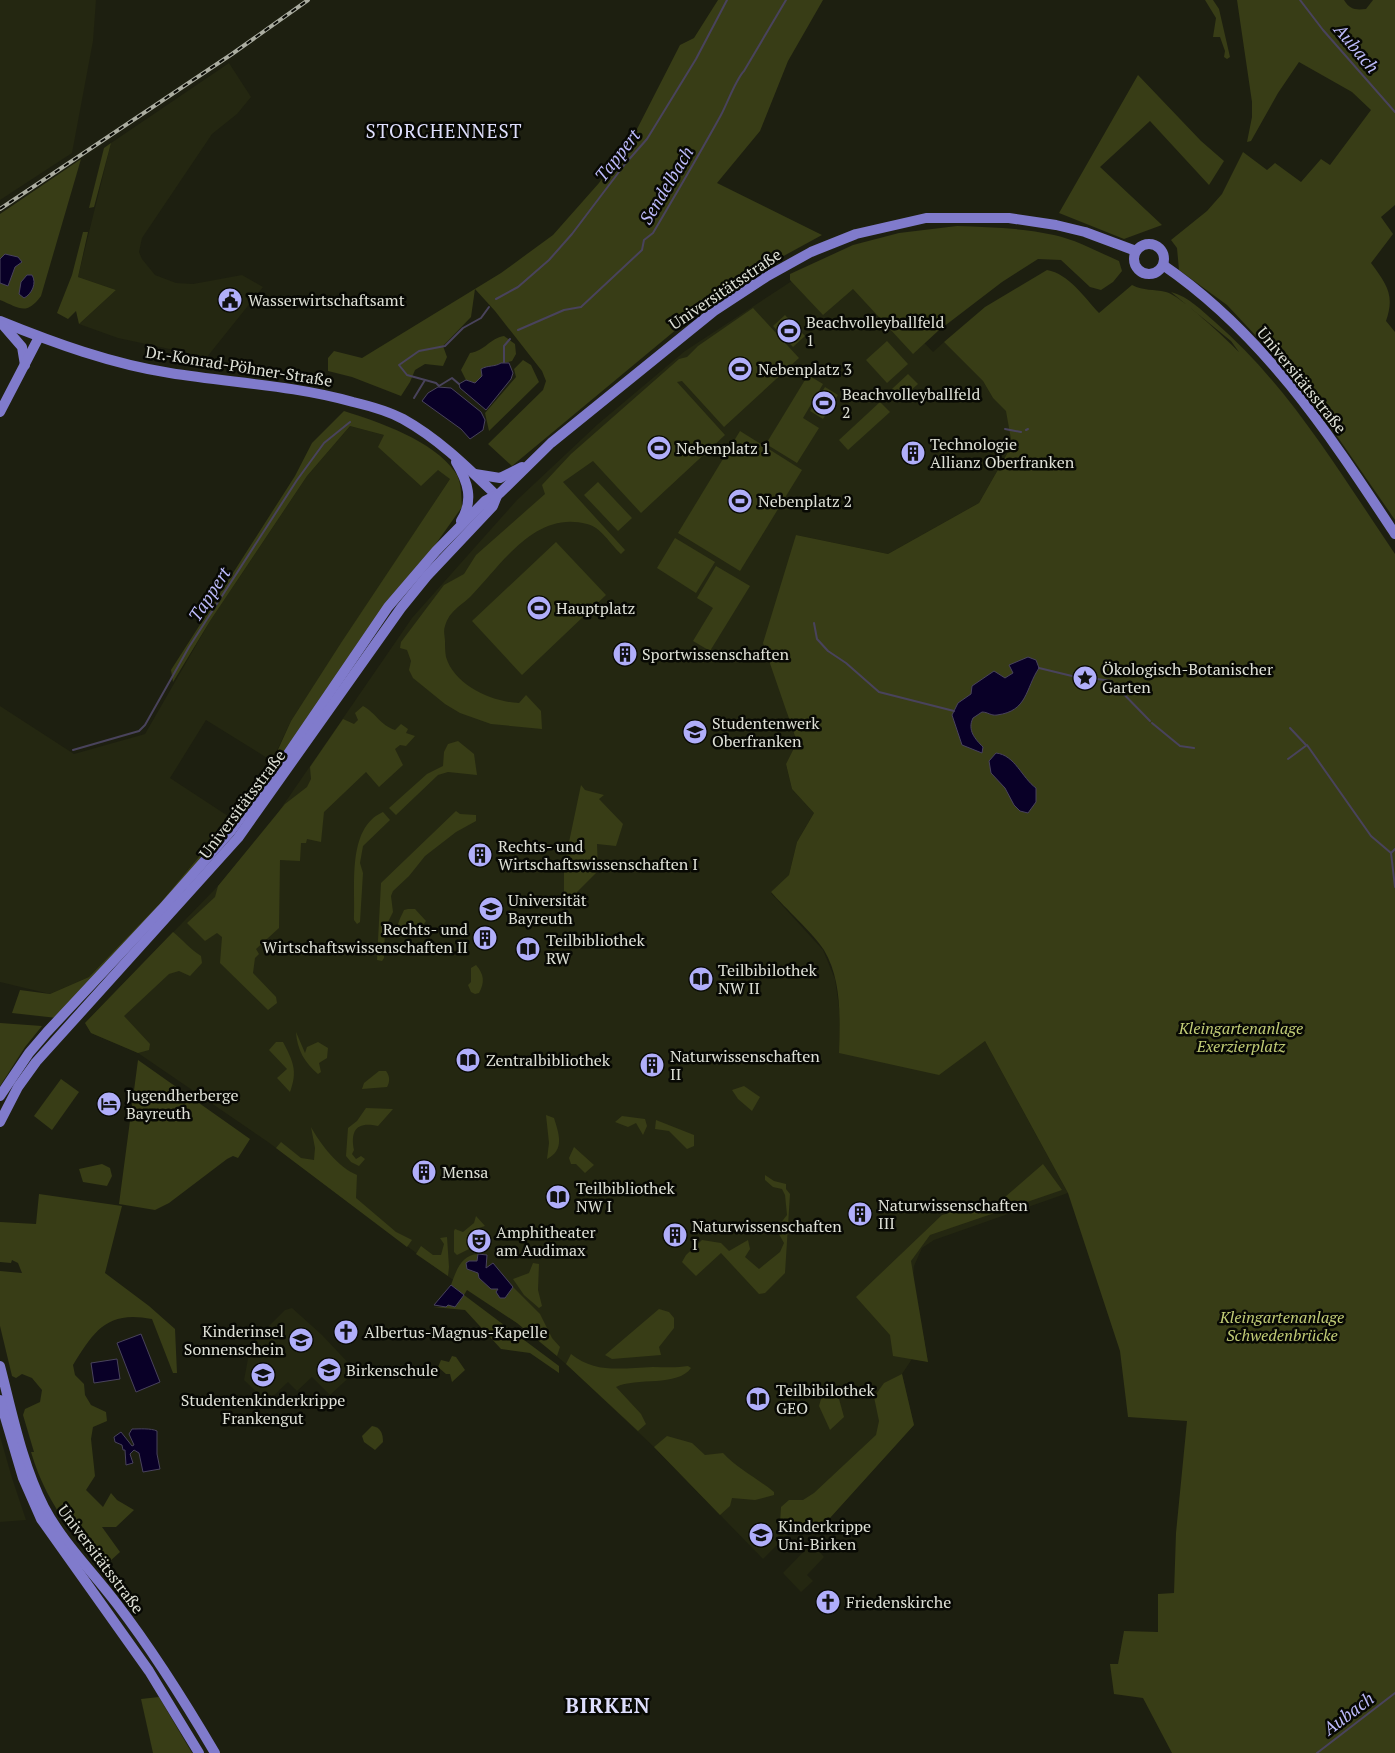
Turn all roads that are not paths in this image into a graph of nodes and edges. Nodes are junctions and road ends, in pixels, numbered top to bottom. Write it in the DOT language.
graph roads {
  1 [pos="1136,251"];
  2 [pos="1163,265"];
  3 [pos="0,322"];
  4 [pos="39,337"];
  5 [pos="25,366"];
  6 [pos="0,412"];
  7 [pos="450,452"];
  8 [pos="532,462"];
  9 [pos="474,474"];
  10 [pos="497,496"];
  11 [pos="456,530"];
  12 [pos="1395,534"];
  13 [pos="0,1096"];
  14 [pos="0,1122"];
  15 [pos="0,1366"];
  16 [pos="0,1400"];
  17 [pos="199,1753"];
  18 [pos="215,1753"];
  1 -- 2 [label="main road"];
  1 -- 2 [label="main road"];
  1 -- 8 [label="main road, Universitätsstraße"];
  2 -- 12 [label="main road, Universitätsstraße"];
  3 -- 4 [label="main road, Dr.-Konrad-Pöhner-Straße"];
  3 -- 5 [label="main road"];
  4 -- 5 [label="main road"];
  4 -- 7 [label="main road, Dr.-Konrad-Pöhner-Straße"];
  5 -- 6 [label="main road"];
  7 -- 9 [label="main road, Dr.-Konrad-Pöhner-Straße"];
  7 -- 11 [label="main road"];
  8 -- 9 [label="main road"];
  8 -- 10 [label="main road, Universitätsstraße"];
  9 -- 10 [label="main road, Dr.-Konrad-Pöhner-Straße"];
  10 -- 11 [label="main road, Universitätsstraße"];
  10 -- 14 [label="main road, Universitätsstraße"];
  11 -- 13 [label="main road, Universitätsstraße"];
  15 -- 18 [label="main road, Universitätsstraße"];
  16 -- 17 [label="main road, Universitätsstraße"];
}
